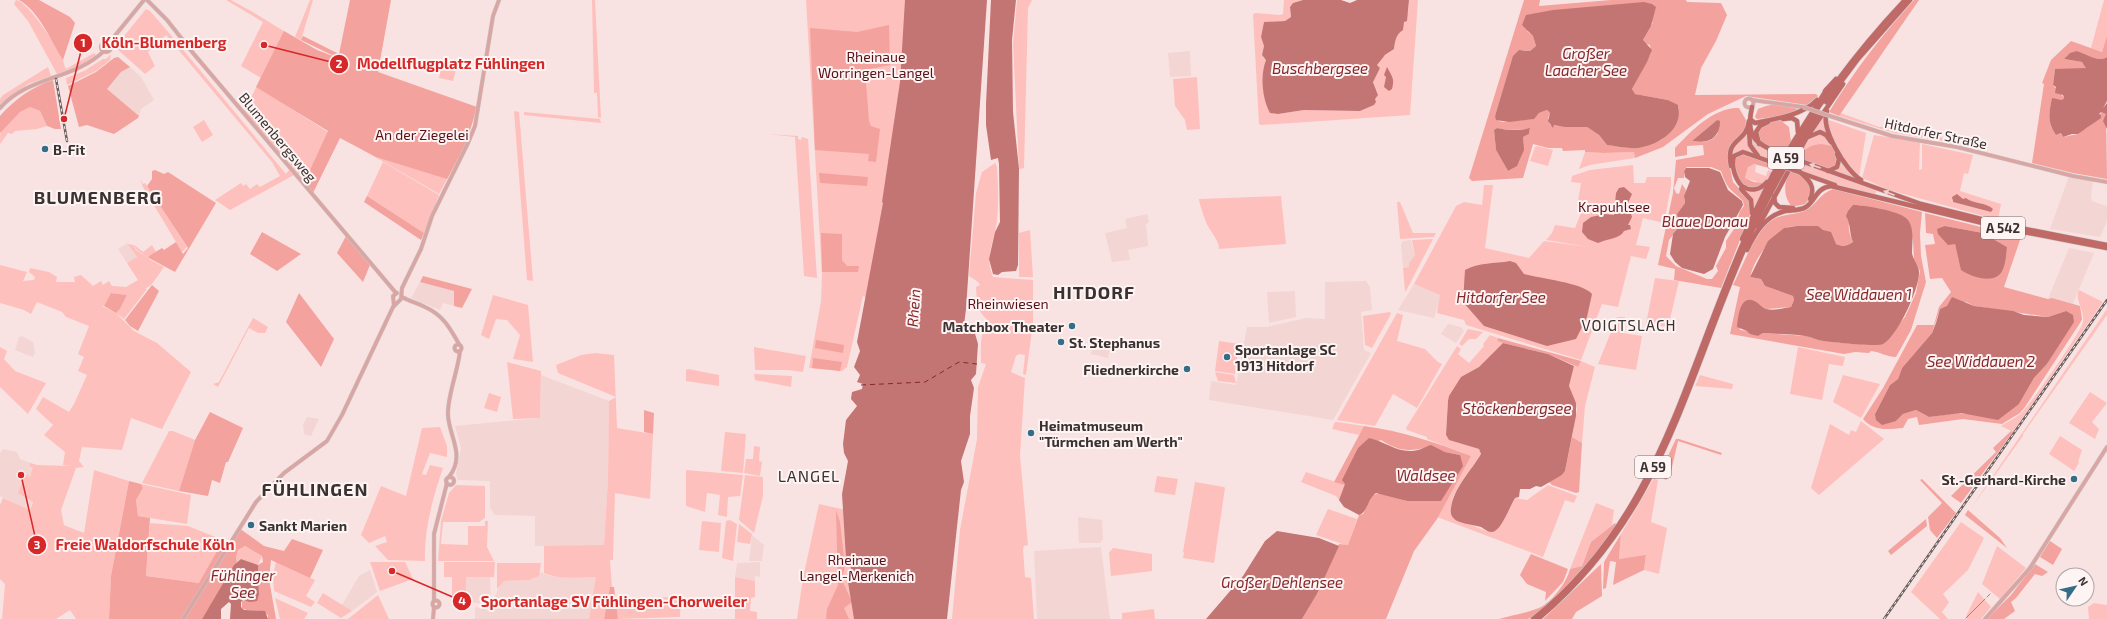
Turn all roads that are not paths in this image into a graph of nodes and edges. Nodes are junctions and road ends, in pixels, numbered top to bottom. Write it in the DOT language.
graph roads {
  1 [pos="147,0"];
  2 [pos="499,0"];
  3 [pos="1905,0"];
  4 [pos="1910,0"];
  5 [pos="142,1"];
  6 [pos="109,43"];
  7 [pos="1867,44"];
  8 [pos="104,51"];
  9 [pos="1858,59"];
  10 [pos="1827,89"];
  11 [pos="1833,99"];
  12 [pos="1752,100"];
  13 [pos="1761,102"];
  14 [pos="1750,107"];
  15 [pos="0,108"];
  16 [pos="1750,121"];
  17 [pos="1797,134"];
  18 [pos="1807,137"];
  19 [pos="1759,144"];
  20 [pos="1761,158"];
  21 [pos="1828,171"];
  22 [pos="1800,172"];
  23 [pos="1773,174"];
  24 [pos="2107,182"];
  25 [pos="1867,184"];
  26 [pos="1848,189"];
  27 [pos="1774,194"];
  28 [pos="1752,216"];
  29 [pos="1753,238"];
  30 [pos="2107,245"];
  31 [pos="2107,248"];
  32 [pos="1728,285"];
  33 [pos="398,296"];
  34 [pos="2107,447"];
  35 [pos="450,477"];
  36 [pos="449,484"];
  37 [pos="436,601"];
  38 [pos="435,607"];
  39 [pos="183,619"];
  40 [pos="433,619"];
  41 [pos="1533,619"];
  42 [pos="1538,619"];
  43 [pos="1985,619"];
  1 -- 33 [label="main road, Blumenbergsweg"];
  2 -- 33 [label="main road"];
  3 -- 7 [label="highway, A 59"];
  4 -- 9 [label="highway, A 59"];
  5 -- 6 [label="main road"];
  6 -- 8 [label="main road"];
  6 -- 8 [label="main road"];
  7 -- 10 [label="highway"];
  7 -- 32 [label="highway, A 59"];
  8 -- 15 [label="main road"];
  9 -- 11 [label="highway"];
  9 -- 32 [label="highway, A 59"];
  10 -- 16 [label="highway"];
  10 -- 17 [label="highway"];
  11 -- 18 [label="highway"];
  11 -- 25 [label="highway"];
  12 -- 13 [label="main road, Hitdorfer Straße"];
  12 -- 14 [label="main road"];
  12 -- 14 [label="main road"];
  13 -- 14 [label="main road, Hitdorfer Straße"];
  13 -- 24 [label="main road, Hitdorfer Straße, bridge"];
  14 -- 16 [label="highway"];
  16 -- 19 [label="highway"];
  16 -- 20 [label="highway"];
  16 -- 28 [label="highway"];
  17 -- 19 [label="highway"];
  17 -- 23 [label="highway"];
  18 -- 21 [label="highway"];
  18 -- 27 [label="highway"];
  21 -- 19 [label="highway, A 542, one-way, bridge"];
  20 -- 22 [label="highway, A 542, bridge"];
  20 -- 23 [label="highway"];
  21 -- 25 [label="highway, A 542"];
  22 -- 26 [label="highway, A 542"];
  22 -- 27 [label="highway"];
  23 -- 28 [label="highway"];
  30 -- 25 [label="highway, A 542, one-way"];
  26 -- 29 [label="highway"];
  26 -- 31 [label="highway, A 542"];
  27 -- 29 [label="highway"];
  28 -- 32 [label="highway"];
  29 -- 32 [label="highway"];
  32 -- 41 [label="highway, A 59"];
  32 -- 42 [label="highway, A 59"];
  33 -- 35 [label="main road"];
  33 -- 39 [label="main road"];
  34 -- 43 [label="main road"];
  35 -- 36 [label="main road"];
  35 -- 36 [label="main road"];
  36 -- 37 [label="main road"];
  37 -- 38 [label="main road"];
  37 -- 38 [label="main road"];
  38 -- 40 [label="main road"];
}
